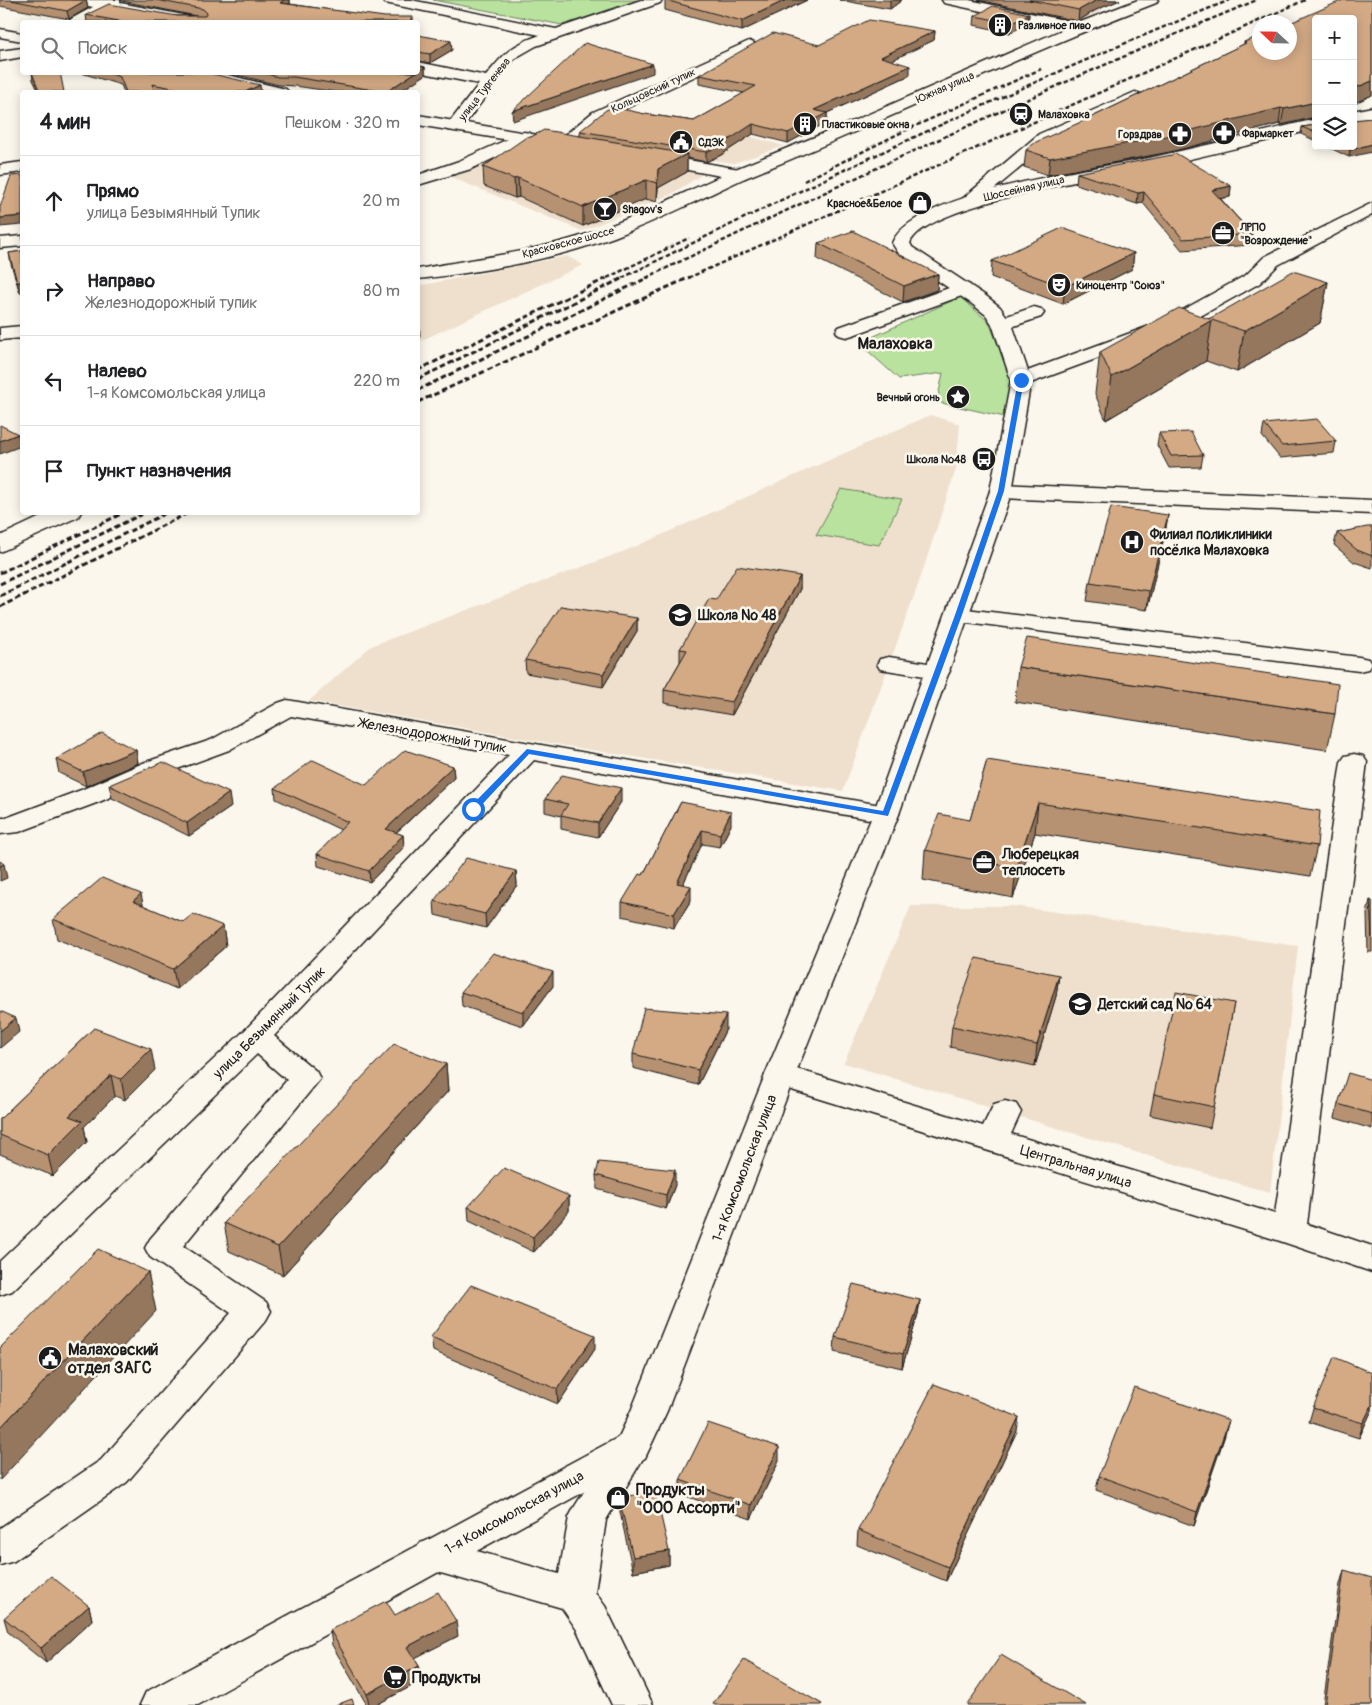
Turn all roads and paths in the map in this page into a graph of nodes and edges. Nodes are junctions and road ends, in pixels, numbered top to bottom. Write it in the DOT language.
graph roads {
  1 [pos="79,0"];
  2 [pos="390,0"];
  3 [pos="655,0"];
  4 [pos="954,0"];
  5 [pos="1151,0"];
  6 [pos="113,2"];
  7 [pos="80,20"];
  8 [pos="190,20"];
  9 [pos="1080,28"];
  10 [pos="0,33"];
  11 [pos="557,34"];
  12 [pos="20,37"];
  13 [pos="749,46"];
  14 [pos="20,53"];
  15 [pos="0,56"];
  16 [pos="420,67"];
  17 [pos="205,75"];
  18 [pos="489,81"];
  19 [pos="1153,89"];
  20 [pos="271,90"];
  21 [pos="1372,112"];
  22 [pos="1357,115"];
  23 [pos="420,120"];
  24 [pos="1312,125"];
  25 [pos="454,127"];
  26 [pos="524,138"];
  27 [pos="562,144"];
  28 [pos="581,147"];
  29 [pos="630,155"];
  30 [pos="20,167"];
  31 [pos="0,170"];
  32 [pos="739,174"];
  33 [pos="420,179"];
  34 [pos="969,202"];
  35 [pos="1372,208"];
  36 [pos="20,241"];
  37 [pos="0,243"];
  38 [pos="420,274"];
  39 [pos="962,289"];
  40 [pos="1034,313"];
  41 [pos="1002,324"];
  42 [pos="846,331"];
  43 [pos="20,332"];
  44 [pos="0,334"];
  45 [pos="1021,380"];
  46 [pos="1001,491"];
  47 [pos="1372,507"];
  48 [pos="64,515"];
  49 [pos="0,545"];
  50 [pos="958,615"];
  51 [pos="889,664"];
  52 [pos="1359,664"];
  53 [pos="938,671"];
  54 [pos="527,752"];
  55 [pos="1354,762"];
  56 [pos="886,814"];
  57 [pos="0,826"];
  58 [pos="256,1037"];
  59 [pos="780,1075"];
  60 [pos="1289,1231"];
  61 [pos="1372,1259"];
  62 [pos="0,1282"];
  63 [pos="632,1447"];
  64 [pos="0,1549"];
  65 [pos="434,1555"];
  66 [pos="575,1595"];
  67 [pos="160,1705"];
  68 [pos="633,1705"];
  1 -- 6 [label="street"];
  2 -- 11 [label="street"];
  3 -- 11 [label="street, улица Тургенева"];
  4 -- 9 [label="street"];
  5 -- 9 [label="street, Южная улица"];
  6 -- 7 [label="street"];
  6 -- 8 [label="street"];
  9 -- 32 [label="street, Южная улица"];
  10 -- 12 [label="street"];
  11 -- 18 [label="street, улица Тургенева"];
  13 -- 27 [label="street, Кольцовский тупик"];
  14 -- 15 [label="street"];
  16 -- 18 [label="street"];
  17 -- 20 [label="street"];
  18 -- 25 [label="street, улица Тургенева"];
  19 -- 34 [label="street"];
  21 -- 22 [label="street"];
  23 -- 25 [label="street"];
  24 -- 34 [label="street, Шоссейная улица"];
  25 -- 26 [label="street"];
  26 -- 27 [label="street"];
  26 -- 33 [label="street"];
  27 -- 28 [label="street"];
  29 -- 32 [label="street"];
  30 -- 31 [label="street"];
  32 -- 38 [label="street, Красковское шоссе"];
  34 -- 39 [label="street, Шоссейная улица"];
  35 -- 45 [label="street"];
  36 -- 37 [label="street"];
  39 -- 41 [label="street, Шоссейная улица"];
  39 -- 42 [label="street"];
  40 -- 41 [label="street"];
  41 -- 45 [label="street, Шоссейная улица"];
  43 -- 44 [label="street"];
  45 -- 46 [label="street, 1-я Комсомольская улица"];
  46 -- 47 [label="street"];
  46 -- 50 [label="street, 1-я Комсомольская улица"];
  48 -- 49 [label="street"];
  50 -- 52 [label="street"];
  50 -- 53 [label="street, 1-я Комсомольская улица"];
  51 -- 53 [label="street"];
  53 -- 56 [label="street, 1-я Комсомольская улица"];
  54 -- 56 [label="street, Железнодорожный тупик"];
  54 -- 57 [label="street, Железнодорожный тупик"];
  54 -- 58 [label="street, улица Безымянный Тупик"];
  55 -- 60 [label="street"];
  56 -- 59 [label="street, 1-я Комсомольская улица"];
  58 -- 62 [label="street, улица Безымянный Тупик"];
  58 -- 64 [label="street"];
  59 -- 60 [label="street, Центральная улица"];
  59 -- 63 [label="street, 1-я Комсомольская улица"];
  60 -- 61 [label="street, Центральная улица"];
  63 -- 65 [label="street, 1-я Комсомольская улица"];
  63 -- 66 [label="street"];
  65 -- 66 [label="street"];
  65 -- 67 [label="street, 1-я Комсомольская улица"];
  66 -- 68 [label="street"];
}
